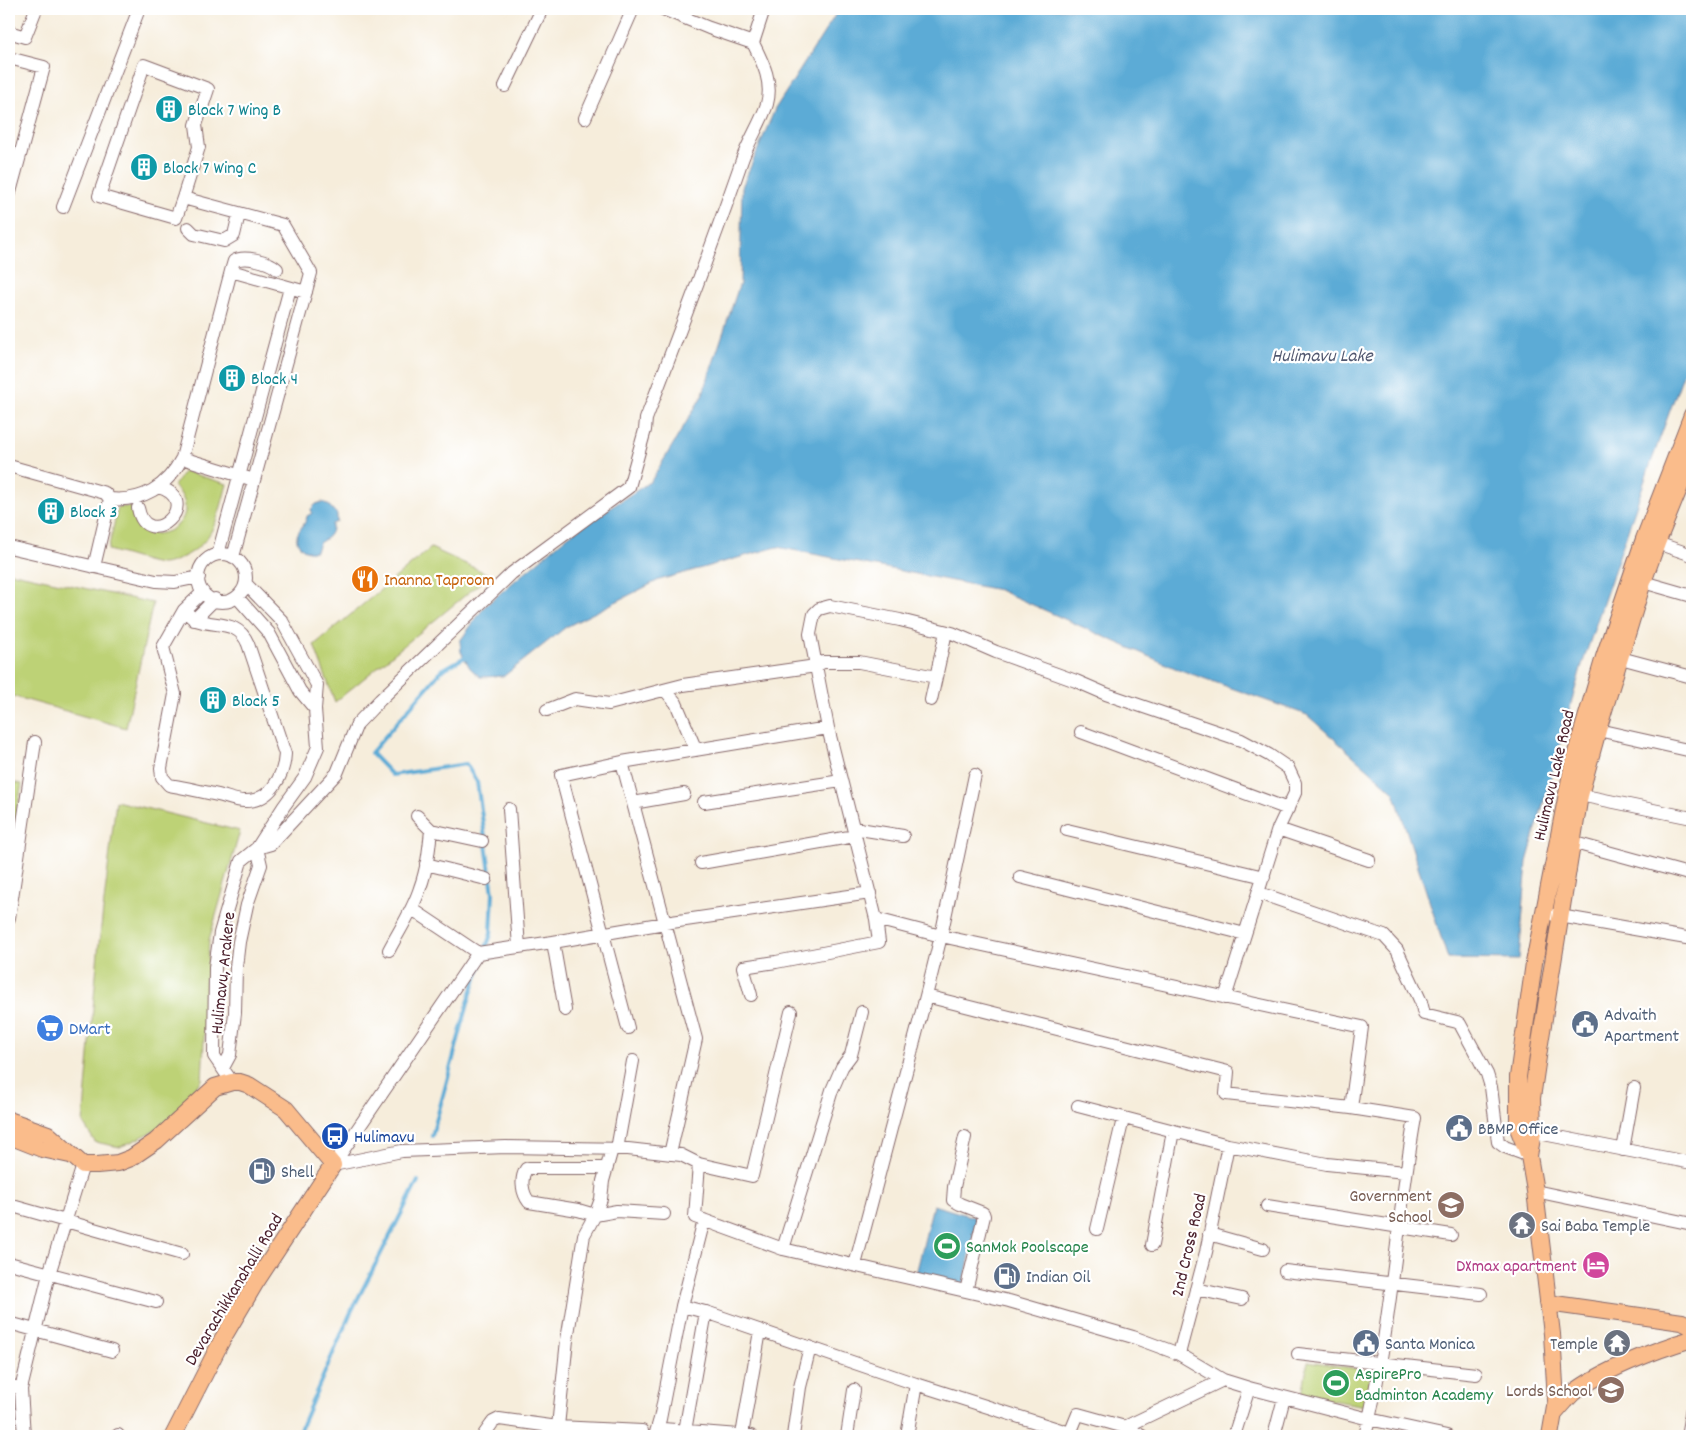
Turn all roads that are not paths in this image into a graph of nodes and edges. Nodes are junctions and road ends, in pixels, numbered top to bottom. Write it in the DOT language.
graph roads {
  1 [pos="36,9"];
  2 [pos="139,9"];
  3 [pos="542,9"];
  4 [pos="633,9"];
  5 [pos="662,9"];
  6 [pos="764,9"];
  7 [pos="9,32"];
  8 [pos="753,43"];
  9 [pos="9,58"];
  10 [pos="505,86"];
  11 [pos="585,118"];
  12 [pos="9,196"];
  13 [pos="183,198"];
  14 [pos="63,207"];
  15 [pos="239,214"];
  16 [pos="188,228"];
  17 [pos="277,269"];
  18 [pos="231,271"];
  19 [pos="290,288"];
  20 [pos="306,292"];
  21 [pos="1692,415"];
  22 [pos="1692,457"];
  23 [pos="182,458"];
  24 [pos="9,466"];
  25 [pos="239,475"];
  26 [pos="254,480"];
  27 [pos="158,488"];
  28 [pos="110,499"];
  29 [pos="138,508"];
  30 [pos="1657,543"];
  31 [pos="9,547"];
  32 [pos="218,554"];
  33 [pos="1692,555"];
  34 [pos="233,557"];
  35 [pos="94,567"];
  36 [pos="198,576"];
  37 [pos="1643,582"];
  38 [pos="246,584"];
  39 [pos="203,592"];
  40 [pos="1692,596"];
  41 [pos="237,597"];
  42 [pos="215,600"];
  43 [pos="184,610"];
  44 [pos="194,620"];
  45 [pos="946,632"];
  46 [pos="1612,656"];
  47 [pos="816,666"];
  48 [pos="936,677"];
  49 [pos="1692,677"];
  50 [pos="665,690"];
  51 [pos="931,700"];
  52 [pos="315,708"];
  53 [pos="547,710"];
  54 [pos="828,728"];
  55 [pos="1598,730"];
  56 [pos="1081,732"];
  57 [pos="35,742"];
  58 [pos="696,750"];
  59 [pos="1692,751"];
  60 [pos="622,762"];
  61 [pos="975,775"];
  62 [pos="841,781"];
  63 [pos="684,794"];
  64 [pos="1580,796"];
  65 [pos="704,802"];
  66 [pos="633,803"];
  67 [pos="509,809"];
  68 [pos="1288,809"];
  69 [pos="417,816"];
  70 [pos="1692,818"];
  71 [pos="1278,829"];
  72 [pos="431,830"];
  73 [pos="1067,830"];
  74 [pos="854,832"];
  75 [pos="903,836"];
  76 [pos="482,841"];
  77 [pos="1571,842"];
  78 [pos="256,848"];
  79 [pos="1369,860"];
  80 [pos="701,863"];
  81 [pos="426,864"];
  82 [pos="1692,875"];
  83 [pos="1020,877"];
  84 [pos="1264,877"];
  85 [pos="486,879"];
  86 [pos="870,893"];
  87 [pos="1259,893"];
  88 [pos="412,909"];
  89 [pos="1552,914"];
  90 [pos="9,918"];
  91 [pos="876,919"];
  92 [pos="665,922"];
  93 [pos="603,933"];
  94 [pos="1245,934"];
  95 [pos="941,936"];
  96 [pos="1692,939"];
  97 [pos="553,942"];
  98 [pos="518,947"];
  99 [pos="389,950"];
  100 [pos="483,952"];
  101 [pos="751,995"];
  102 [pos="926,996"];
  103 [pos="1225,998"];
  104 [pos="565,1010"];
  105 [pos="791,1012"];
  106 [pos="862,1012"];
  107 [pos="628,1028"];
  108 [pos="633,1061"];
  109 [pos="223,1068"];
  110 [pos="232,1082"];
  111 [pos="1634,1088"];
  112 [pos="1078,1106"];
  113 [pos="1351,1108"];
  114 [pos="1123,1119"];
  115 [pos="9,1120"];
  116 [pos="1173,1131"];
  117 [pos="1533,1132"];
  118 [pos="9,1136"];
  119 [pos="965,1137"];
  120 [pos="1228,1145"];
  121 [pos="614,1149"];
  122 [pos="1623,1150"];
  123 [pos="70,1154"];
  124 [pos="670,1154"];
  125 [pos="1529,1156"];
  126 [pos="1692,1163"];
  127 [pos="699,1164"];
  128 [pos="83,1165"];
  129 [pos="333,1165"];
  130 [pos="607,1168"];
  131 [pos="1405,1172"];
  132 [pos="1535,1191"];
  133 [pos="9,1205"];
  134 [pos="1267,1206"];
  135 [pos="664,1214"];
  136 [pos="595,1215"];
  137 [pos="704,1220"];
  138 [pos="65,1222"];
  139 [pos="1692,1224"];
  140 [pos="1398,1227"];
  141 [pos="1097,1229"];
  142 [pos="1210,1234"];
  143 [pos="1451,1235"];
  144 [pos="1152,1245"];
  145 [pos="782,1249"];
  146 [pos="1263,1249"];
  147 [pos="182,1254"];
  148 [pos="9,1263"];
  149 [pos="854,1265"];
  150 [pos="1285,1271"];
  151 [pos="49,1274"];
  152 [pos="1391,1284"];
  153 [pos="1196,1290"];
  154 [pos="966,1291"];
  155 [pos="1481,1294"];
  156 [pos="1242,1299"];
  157 [pos="156,1302"];
  158 [pos="1548,1303"];
  159 [pos="682,1306"];
  160 [pos="706,1312"];
  161 [pos="9,1323"];
  162 [pos="1692,1327"];
  163 [pos="35,1330"];
  164 [pos="760,1331"];
  165 [pos="1692,1339"];
  166 [pos="810,1347"];
  167 [pos="112,1351"];
  168 [pos="1179,1354"];
  169 [pos="1298,1354"];
  170 [pos="1380,1364"];
  171 [pos="1476,1374"];
  172 [pos="1223,1380"];
  173 [pos="916,1384"];
  174 [pos="15,1387"];
  175 [pos="1249,1388"];
  176 [pos="854,1390"];
  177 [pos="1284,1398"];
  178 [pos="1692,1408"];
  179 [pos="1554,1413"];
  180 [pos="1369,1419"];
  181 [pos="1125,1427"];
  182 [pos="685,1430"];
  183 [pos="642,1431"];
  184 [pos="558,1432"];
  185 [pos="659,1433"];
  186 [pos="1069,1435"];
  187 [pos="24,1436"];
  188 [pos="173,1436"];
  189 [pos="483,1436"];
  190 [pos="746,1436"];
  191 [pos="793,1436"];
  192 [pos="847,1436"];
  193 [pos="907,1436"];
  194 [pos="1142,1436"];
  195 [pos="1234,1436"];
  196 [pos="1274,1436"];
  197 [pos="1365,1436"];
  198 [pos="1448,1436"];
  199 [pos="1550,1436"];
  200 [pos="1687,1436"];
  1 -- 7 [label="street"];
  2 -- 14 [label="street"];
  3 -- 10 [label="street"];
  4 -- 11 [label="street"];
  5 -- 8 [label="street"];
  6 -- 8 [label="street"];
  8 -- 78 [label="street"];
  9 -- 12 [label="street"];
  13 -- 13 [label="street"];
  13 -- 15 [label="street"];
  15 -- 16 [label="street"];
  15 -- 20 [label="street"];
  17 -- 18 [label="street"];
  18 -- 19 [label="street"];
  18 -- 23 [label="street"];
  19 -- 20 [label="street"];
  19 -- 25 [label="street"];
  20 -- 26 [label="street"];
  21 -- 46 [label="main road, Hulimavu Lake Road"];
  22 -- 30 [label="main road, Hulimavu Lake Road"];
  23 -- 25 [label="street"];
  23 -- 27 [label="street"];
  24 -- 28 [label="street"];
  25 -- 26 [label="street"];
  25 -- 32 [label="street"];
  26 -- 34 [label="street"];
  27 -- 28 [label="street"];
  27 -- 29 [label="street"];
  28 -- 35 [label="street"];
  30 -- 33 [label="street"];
  30 -- 37 [label="main road, Hulimavu Lake Road"];
  31 -- 35 [label="street"];
  32 -- 34 [label="street"];
  32 -- 36 [label="street"];
  34 -- 38 [label="street"];
  35 -- 36 [label="street"];
  36 -- 39 [label="street"];
  37 -- 40 [label="street"];
  37 -- 46 [label="main road, Hulimavu Lake Road"];
  38 -- 41 [label="street"];
  38 -- 52 [label="street"];
  39 -- 42 [label="street"];
  39 -- 43 [label="street"];
  41 -- 42 [label="street"];
  41 -- 52 [label="street"];
  42 -- 44 [label="street"];
  43 -- 44 [label="street"];
  43 -- 44 [label="street"];
  45 -- 47 [label="street"];
  45 -- 48 [label="street"];
  45 -- 68 [label="street"];
  46 -- 49 [label="street"];
  46 -- 55 [label="main road, Hulimavu Lake Road"];
  46 -- 89 [label="main road, Hulimavu Lake Road"];
  47 -- 48 [label="street"];
  47 -- 50 [label="street"];
  47 -- 54 [label="street"];
  48 -- 51 [label="street"];
  50 -- 53 [label="street"];
  50 -- 58 [label="street"];
  52 -- 78 [label="street"];
  54 -- 58 [label="street"];
  54 -- 62 [label="street"];
  55 -- 59 [label="street"];
  55 -- 64 [label="main road, Hulimavu Lake Road"];
  56 -- 68 [label="street"];
  57 -- 90 [label="street"];
  58 -- 60 [label="street"];
  60 -- 66 [label="street"];
  60 -- 93 [label="street"];
  61 -- 95 [label="street"];
  62 -- 65 [label="street"];
  62 -- 74 [label="street"];
  63 -- 66 [label="street"];
  64 -- 70 [label="street"];
  64 -- 77 [label="main road, Hulimavu Lake Road"];
  66 -- 92 [label="street"];
  67 -- 98 [label="street"];
  68 -- 71 [label="street"];
  69 -- 72 [label="street"];
  71 -- 79 [label="street"];
  71 -- 84 [label="street"];
  72 -- 76 [label="street"];
  72 -- 81 [label="street"];
  73 -- 84 [label="street"];
  74 -- 75 [label="street"];
  74 -- 80 [label="street"];
  74 -- 86 [label="street"];
  77 -- 82 [label="street"];
  77 -- 89 [label="main road, Hulimavu Lake Road"];
  78 -- 109 [label="street, Hulimavu, Arakere"];
  78 -- 109 [label="street, Hulimavu, Arakere"];
  81 -- 85 [label="street"];
  81 -- 88 [label="street"];
  83 -- 94 [label="street"];
  84 -- 87 [label="street"];
  86 -- 91 [label="street"];
  86 -- 92 [label="street"];
  87 -- 94 [label="street"];
  87 -- 125 [label="street"];
  88 -- 99 [label="street"];
  88 -- 100 [label="street"];
  89 -- 96 [label="street"];
  89 -- 117 [label="main road, Hulimavu Lake Road"];
  89 -- 125 [label="main road, Hulimavu Lake Road"];
  91 -- 95 [label="street"];
  91 -- 101 [label="street"];
  92 -- 93 [label="street"];
  92 -- 124 [label="street"];
  93 -- 97 [label="street"];
  93 -- 107 [label="street"];
  94 -- 103 [label="street"];
  95 -- 102 [label="street"];
  95 -- 103 [label="street"];
  97 -- 98 [label="street"];
  97 -- 104 [label="street"];
  98 -- 100 [label="street"];
  100 -- 129 [label="street"];
  102 -- 113 [label="street"];
  102 -- 149 [label="street"];
  103 -- 113 [label="street"];
  105 -- 127 [label="street"];
  106 -- 145 [label="street"];
  108 -- 121 [label="street"];
  109 -- 110 [label="street"];
  110 -- 128 [label="main road"];
  110 -- 129 [label="main road"];
  111 -- 122 [label="street"];
  112 -- 114 [label="street"];
  113 -- 131 [label="street"];
  114 -- 116 [label="street"];
  114 -- 141 [label="street"];
  115 -- 123 [label="main road"];
  116 -- 120 [label="street"];
  116 -- 144 [label="street"];
  117 -- 122 [label="street"];
  117 -- 125 [label="main road, Hulimavu Lake Road"];
  118 -- 123 [label="main road"];
  119 -- 154 [label="street"];
  120 -- 131 [label="street"];
  120 -- 142 [label="street, 2nd Cross Road"];
  121 -- 124 [label="street"];
  121 -- 129 [label="street"];
  121 -- 130 [label="street"];
  122 -- 126 [label="street"];
  123 -- 128 [label="main road"];
  124 -- 127 [label="street"];
  125 -- 132 [label="main road, Hulimavu Lake Road"];
  127 -- 137 [label="street"];
  128 -- 138 [label="street"];
  129 -- 188 [label="main road, Devarachikkanahalli Road"];
  130 -- 136 [label="street"];
  130 -- 136 [label="street"];
  131 -- 140 [label="street"];
  132 -- 139 [label="street"];
  132 -- 158 [label="main road, Hulimavu Lake Road"];
  133 -- 138 [label="street"];
  134 -- 140 [label="street"];
  135 -- 136 [label="street"];
  136 -- 184 [label="street"];
  137 -- 145 [label="street"];
  137 -- 159 [label="street"];
  138 -- 147 [label="street"];
  138 -- 151 [label="street"];
  140 -- 143 [label="street"];
  140 -- 152 [label="street"];
  142 -- 146 [label="street"];
  142 -- 153 [label="street, 2nd Cross Road"];
  145 -- 149 [label="street"];
  148 -- 151 [label="street"];
  149 -- 154 [label="street"];
  150 -- 152 [label="street"];
  151 -- 157 [label="street"];
  151 -- 163 [label="street"];
  152 -- 155 [label="street"];
  152 -- 170 [label="street"];
  153 -- 156 [label="street"];
  153 -- 168 [label="street, 2nd Cross Road"];
  154 -- 168 [label="street"];
  158 -- 162 [label="main road"];
  158 -- 179 [label="main road, Hulimavu Lake Road"];
  159 -- 160 [label="street"];
  159 -- 185 [label="street"];
  160 -- 164 [label="street"];
  160 -- 182 [label="street"];
  161 -- 163 [label="street"];
  163 -- 167 [label="street"];
  163 -- 174 [label="street"];
  164 -- 166 [label="street"];
  164 -- 190 [label="street"];
  165 -- 179 [label="main road"];
  166 -- 173 [label="street"];
  166 -- 191 [label="street"];
  168 -- 172 [label="street"];
  169 -- 170 [label="street"];
  170 -- 171 [label="street"];
  170 -- 180 [label="street"];
  172 -- 175 [label="street"];
  172 -- 181 [label="street"];
  173 -- 186 [label="street"];
  173 -- 193 [label="street"];
  174 -- 187 [label="street"];
  175 -- 177 [label="street"];
  175 -- 195 [label="street"];
  176 -- 192 [label="street"];
  177 -- 180 [label="street"];
  177 -- 196 [label="street"];
  178 -- 200 [label="street"];
  179 -- 199 [label="main road, Hulimavu Lake Road"];
  180 -- 197 [label="street"];
  180 -- 198 [label="street"];
  181 -- 186 [label="street"];
  181 -- 194 [label="street"];
  182 -- 185 [label="street"];
  182 -- 190 [label="street"];
  183 -- 184 [label="street"];
  184 -- 189 [label="street"];
}
